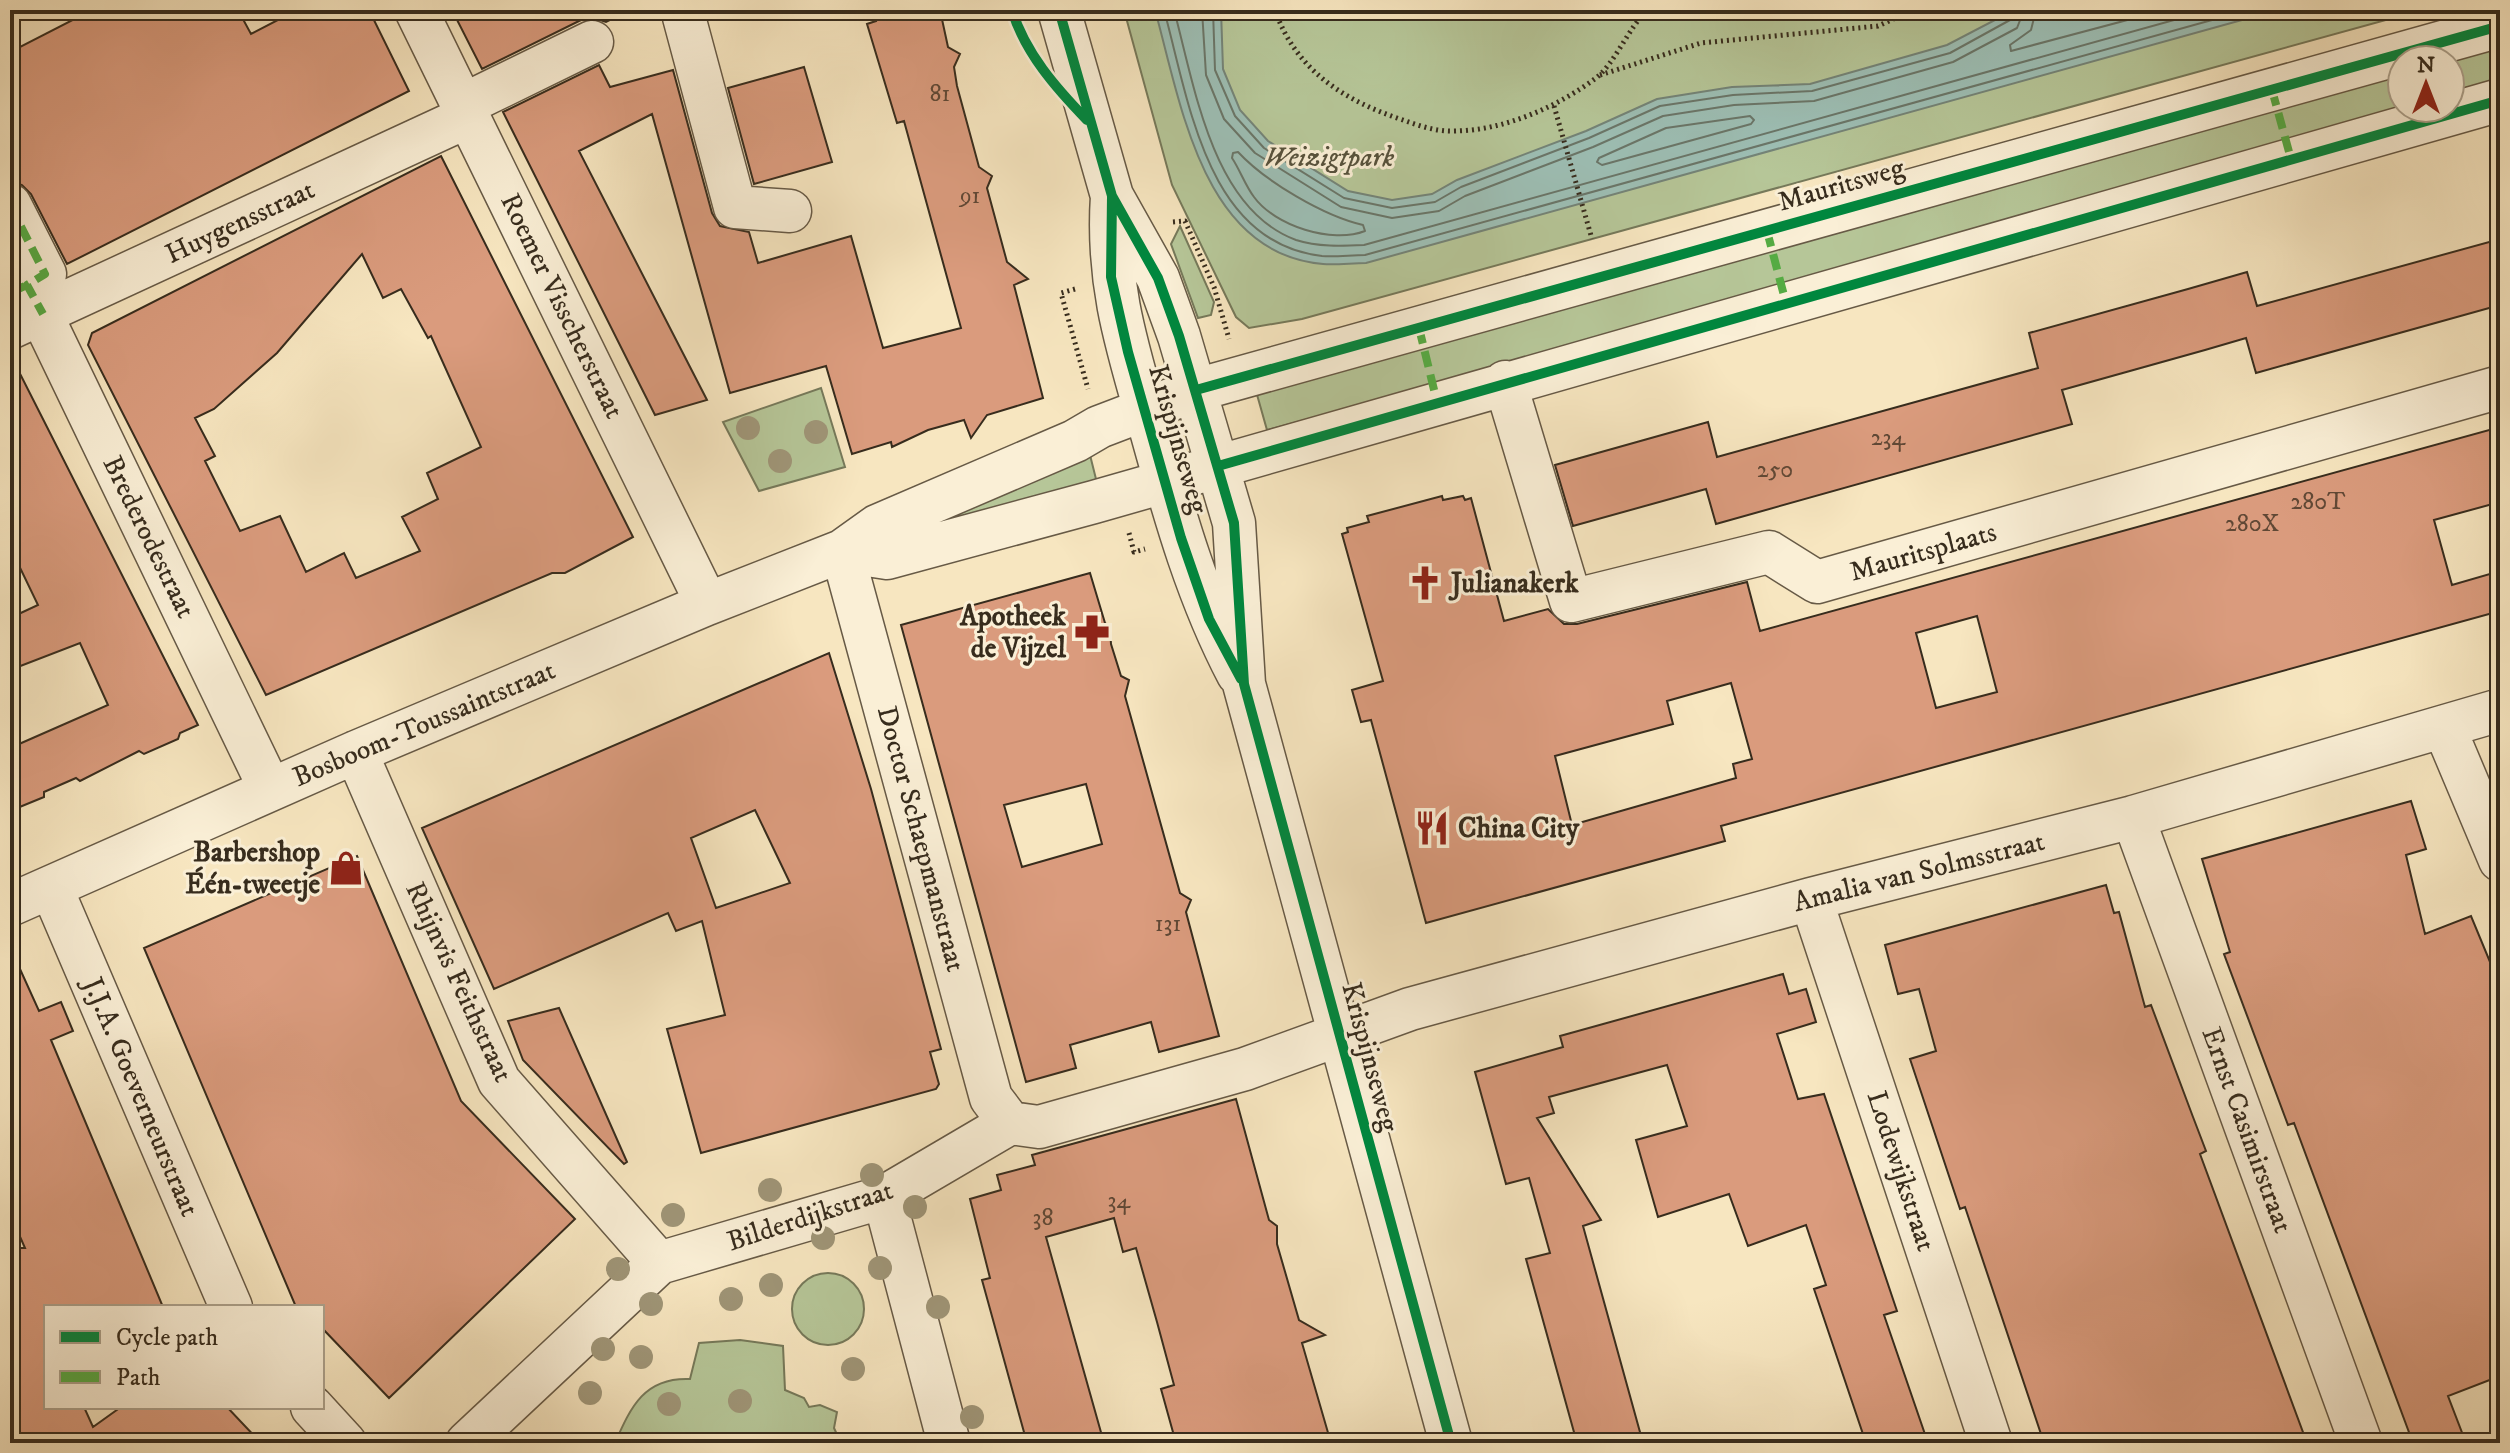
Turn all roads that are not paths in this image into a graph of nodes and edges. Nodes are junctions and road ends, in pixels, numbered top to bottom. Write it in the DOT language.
graph roads {
  1 [pos="416,10"];
  2 [pos="1059,10"];
  3 [pos="684,17"];
  4 [pos="2500,26"];
  5 [pos="592,42"];
  6 [pos="2500,100"];
  7 [pos="466,110"];
  8 [pos="1112,196"];
  9 [pos="10,205"];
  10 [pos="790,211"];
  11 [pos="22,305"];
  12 [pos="1505,382"];
  13 [pos="2500,387"];
  14 [pos="1196,390"];
  15 [pos="1144,409"];
  16 [pos="1218,466"];
  17 [pos="1164,481"];
  18 [pos="842,551"];
  19 [pos="707,604"];
  20 [pos="1244,684"];
  21 [pos="2500,710"];
  22 [pos="2444,727"];
  23 [pos="356,752"];
  24 [pos="270,789"];
  25 [pos="2133,817"];
  26 [pos="2500,860"];
  27 [pos="51,887"];
  28 [pos="1811,899"];
  29 [pos="10,905"];
  30 [pos="1339,1036"];
  31 [pos="1010,1123"];
  32 [pos="884,1197"];
  33 [pos="659,1263"];
  34 [pos="230,1305"];
  35 [pos="314,1409"];
  36 [pos="345,1443"];
  37 [pos="467,1443"];
  38 [pos="949,1443"];
  39 [pos="1451,1443"];
  40 [pos="1991,1443"];
  41 [pos="2361,1443"];
  1 -- 7 [label="street, Roemer Visscherstraat"];
  2 -- 8 [label="street, Krispijnseweg"];
  3 -- 10 [label="street"];
  4 -- 14 [label="street, Mauritsweg"];
  5 -- 7 [label="street, Huygensstraat"];
  6 -- 12 [label="street"];
  7 -- 11 [label="street, Huygensstraat"];
  7 -- 19 [label="street, Roemer Visscherstraat"];
  8 -- 14 [label="street, Krispijnseweg"];
  8 -- 15 [label="street, Krispijnseweg"];
  9 -- 11 [label="street"];
  11 -- 24 [label="street, Brederodestraat"];
  12 -- 13 [label="street, Mauritsplaats"];
  12 -- 16 [label="street"];
  14 -- 15 [label="street, Bosboom-Toussaintstraat"];
  14 -- 16 [label="street, Krispijnseweg"];
  15 -- 17 [label="street, Krispijnseweg"];
  15 -- 18 [label="street, Bosboom-Toussaintstraat"];
  16 -- 17 [label="street"];
  16 -- 20 [label="street, Krispijnseweg"];
  17 -- 18 [label="street"];
  17 -- 20 [label="street, Krispijnseweg"];
  18 -- 19 [label="street, Bosboom-Toussaintstraat"];
  18 -- 31 [label="street, Doctor Schaepmanstraat"];
  19 -- 23 [label="street, Bosboom-Toussaintstraat"];
  20 -- 30 [label="street, Krispijnseweg"];
  21 -- 22 [label="street, Amalia van Solmsstraat"];
  22 -- 25 [label="street, Amalia van Solmsstraat"];
  22 -- 26 [label="street"];
  23 -- 24 [label="street, Bosboom-Toussaintstraat"];
  23 -- 33 [label="street, Rhijnvis Feithstraat"];
  24 -- 27 [label="street, Bosboom-Toussaintstraat"];
  25 -- 28 [label="street, Amalia van Solmsstraat"];
  25 -- 41 [label="street, Ernst Casimirstraat"];
  27 -- 29 [label="street, Bosboom-Toussaintstraat"];
  27 -- 34 [label="street, J.J.A. Goeverneurstraat"];
  28 -- 30 [label="street, Amalia van Solmsstraat"];
  28 -- 40 [label="street, Lodewijkstraat"];
  30 -- 31 [label="street"];
  30 -- 39 [label="street, Krispijnseweg"];
  31 -- 32 [label="street, Bilderdijkstraat"];
  32 -- 33 [label="street, Bilderdijkstraat"];
  32 -- 38 [label="street"];
  33 -- 37 [label="street, Bilderdijkstraat"];
  35 -- 36 [label="street"];
}
